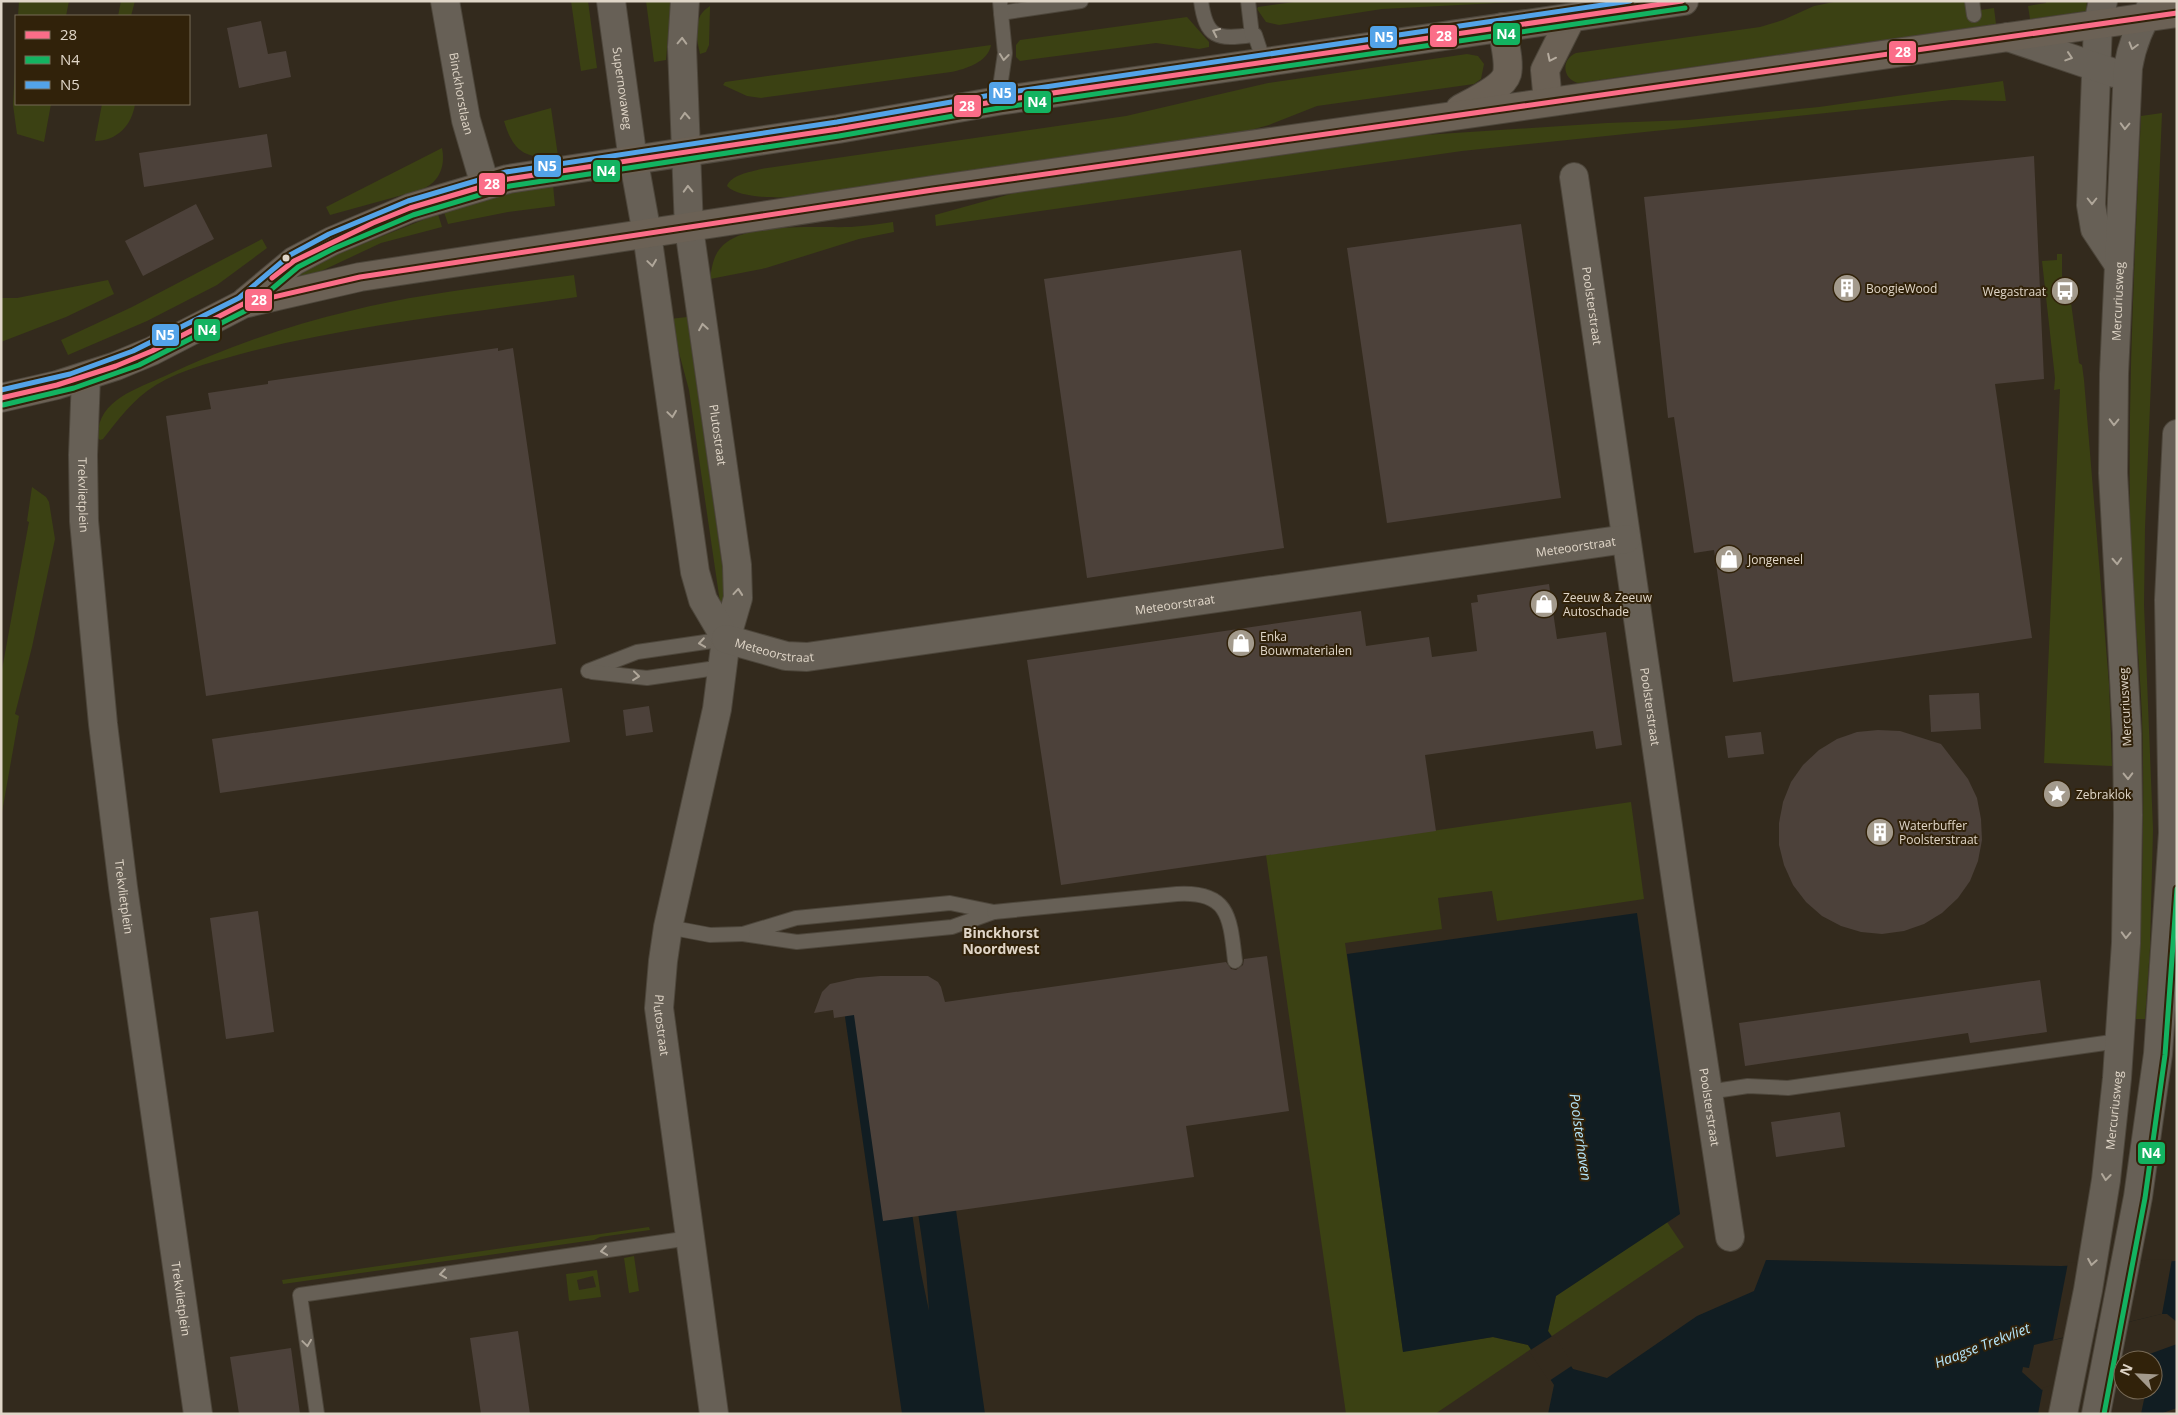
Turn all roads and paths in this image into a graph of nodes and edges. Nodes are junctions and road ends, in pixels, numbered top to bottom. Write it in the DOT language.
graph roads {
  1 [pos="445,1"];
  2 [pos="611,1"];
  3 [pos="685,1"];
  4 [pos="1081,1"];
  5 [pos="1201,1"];
  6 [pos="1248,1"];
  7 [pos="1684,1"];
  8 [pos="1001,7"];
  9 [pos="2150,9"];
  10 [pos="2101,13"];
  11 [pos="2177,13"];
  12 [pos="1571,18"];
  13 [pos="1502,27"];
  14 [pos="1252,35"];
  15 [pos="2008,37"];
  16 [pos="1264,62"];
  17 [pos="2097,67"];
  18 [pos="2127,77"];
  19 [pos="998,101"];
  20 [pos="1548,102"];
  21 [pos="1445,117"];
  22 [pos="687,151"];
  23 [pos="633,159"];
  24 [pos="1574,177"];
  25 [pos="485,185"];
  26 [pos="690,228"];
  27 [pos="647,234"];
  28 [pos="2119,265"];
  29 [pos="243,304"];
  30 [pos="86,377"];
  31 [pos="1,398"];
  32 [pos="2177,434"];
  33 [pos="1626,539"];
  34 [pos="726,640"];
  35 [pos="723,667"];
  36 [pos="994,912"];
  37 [pos="668,927"];
  38 [pos="743,934"];
  39 [pos="2171,946"];
  40 [pos="1235,960"];
  41 [pos="2119,1042"];
  42 [pos="1708,1092"];
  43 [pos="1730,1237"];
  44 [pos="690,1238"];
  45 [pos="198,1414"];
  46 [pos="317,1414"];
  47 [pos="714,1414"];
  48 [pos="2063,1414"];
  49 [pos="2096,1414"];
  1 -- 25 [label="street, Binckhorstlaan"];
  2 -- 23 [label="street, Supernovaweg"];
  22 -- 3 [label="street, one-way"];
  4 -- 8 [label="lane"];
  14 -- 5 [label="lane, one-way"];
  6 -- 14 [label="lane"];
  7 -- 12 [label="main road"];
  8 -- 19 [label="lane, one-way"];
  9 -- 10 [label="main road"];
  9 -- 11 [label="main road"];
  9 -- 18 [label="street, Mercuriusweg, one-way"];
  10 -- 15 [label="main road"];
  10 -- 17 [label="street"];
  12 -- 13 [label="main road"];
  12 -- 20 [label="main road, one-way"];
  13 -- 16 [label="main road"];
  13 -- 21 [label="main road"];
  14 -- 16 [label="lane"];
  15 -- 17 [label="street, one-way"];
  15 -- 20 [label="main road"];
  16 -- 19 [label="main road"];
  17 -- 18 [label="street"];
  17 -- 28 [label="street, one-way"];
  18 -- 28 [label="street, Mercuriusweg, one-way"];
  19 -- 22 [label="main road"];
  20 -- 21 [label="main road"];
  21 -- 26 [label="main road"];
  22 -- 23 [label="main road"];
  26 -- 22 [label="street, one-way"];
  23 -- 25 [label="main road"];
  23 -- 27 [label="street, Supernovaweg"];
  24 -- 33 [label="street, Poolsterstraat"];
  25 -- 29 [label="main road"];
  26 -- 27 [label="main road"];
  34 -- 26 [label="street, Plutostraat, one-way"];
  27 -- 29 [label="main road"];
  27 -- 34 [label="street, one-way"];
  28 -- 41 [label="street, Mercuriusweg, one-way"];
  29 -- 30 [label="main road"];
  30 -- 31 [label="main road"];
  30 -- 45 [label="street, Trekvlietplein"];
  32 -- 39 [label="street"];
  33 -- 34 [label="street, Meteoorstraat"];
  33 -- 42 [label="street, Poolsterstraat"];
  34 -- 35 [label="street, Plutostraat"];
  34 -- 35 [label="lane, one-way"];
  35 -- 37 [label="street, Plutostraat"];
  36 -- 38 [label="lane"];
  36 -- 38 [label="lane"];
  36 -- 40 [label="lane"];
  37 -- 38 [label="lane"];
  37 -- 44 [label="street, Plutostraat"];
  39 -- 49 [label="street"];
  41 -- 42 [label="lane"];
  41 -- 48 [label="street, Mercuriusweg, one-way"];
  42 -- 43 [label="street, Poolsterstraat"];
  44 -- 46 [label="lane, one-way"];
  44 -- 47 [label="street, Plutostraat"];
}
